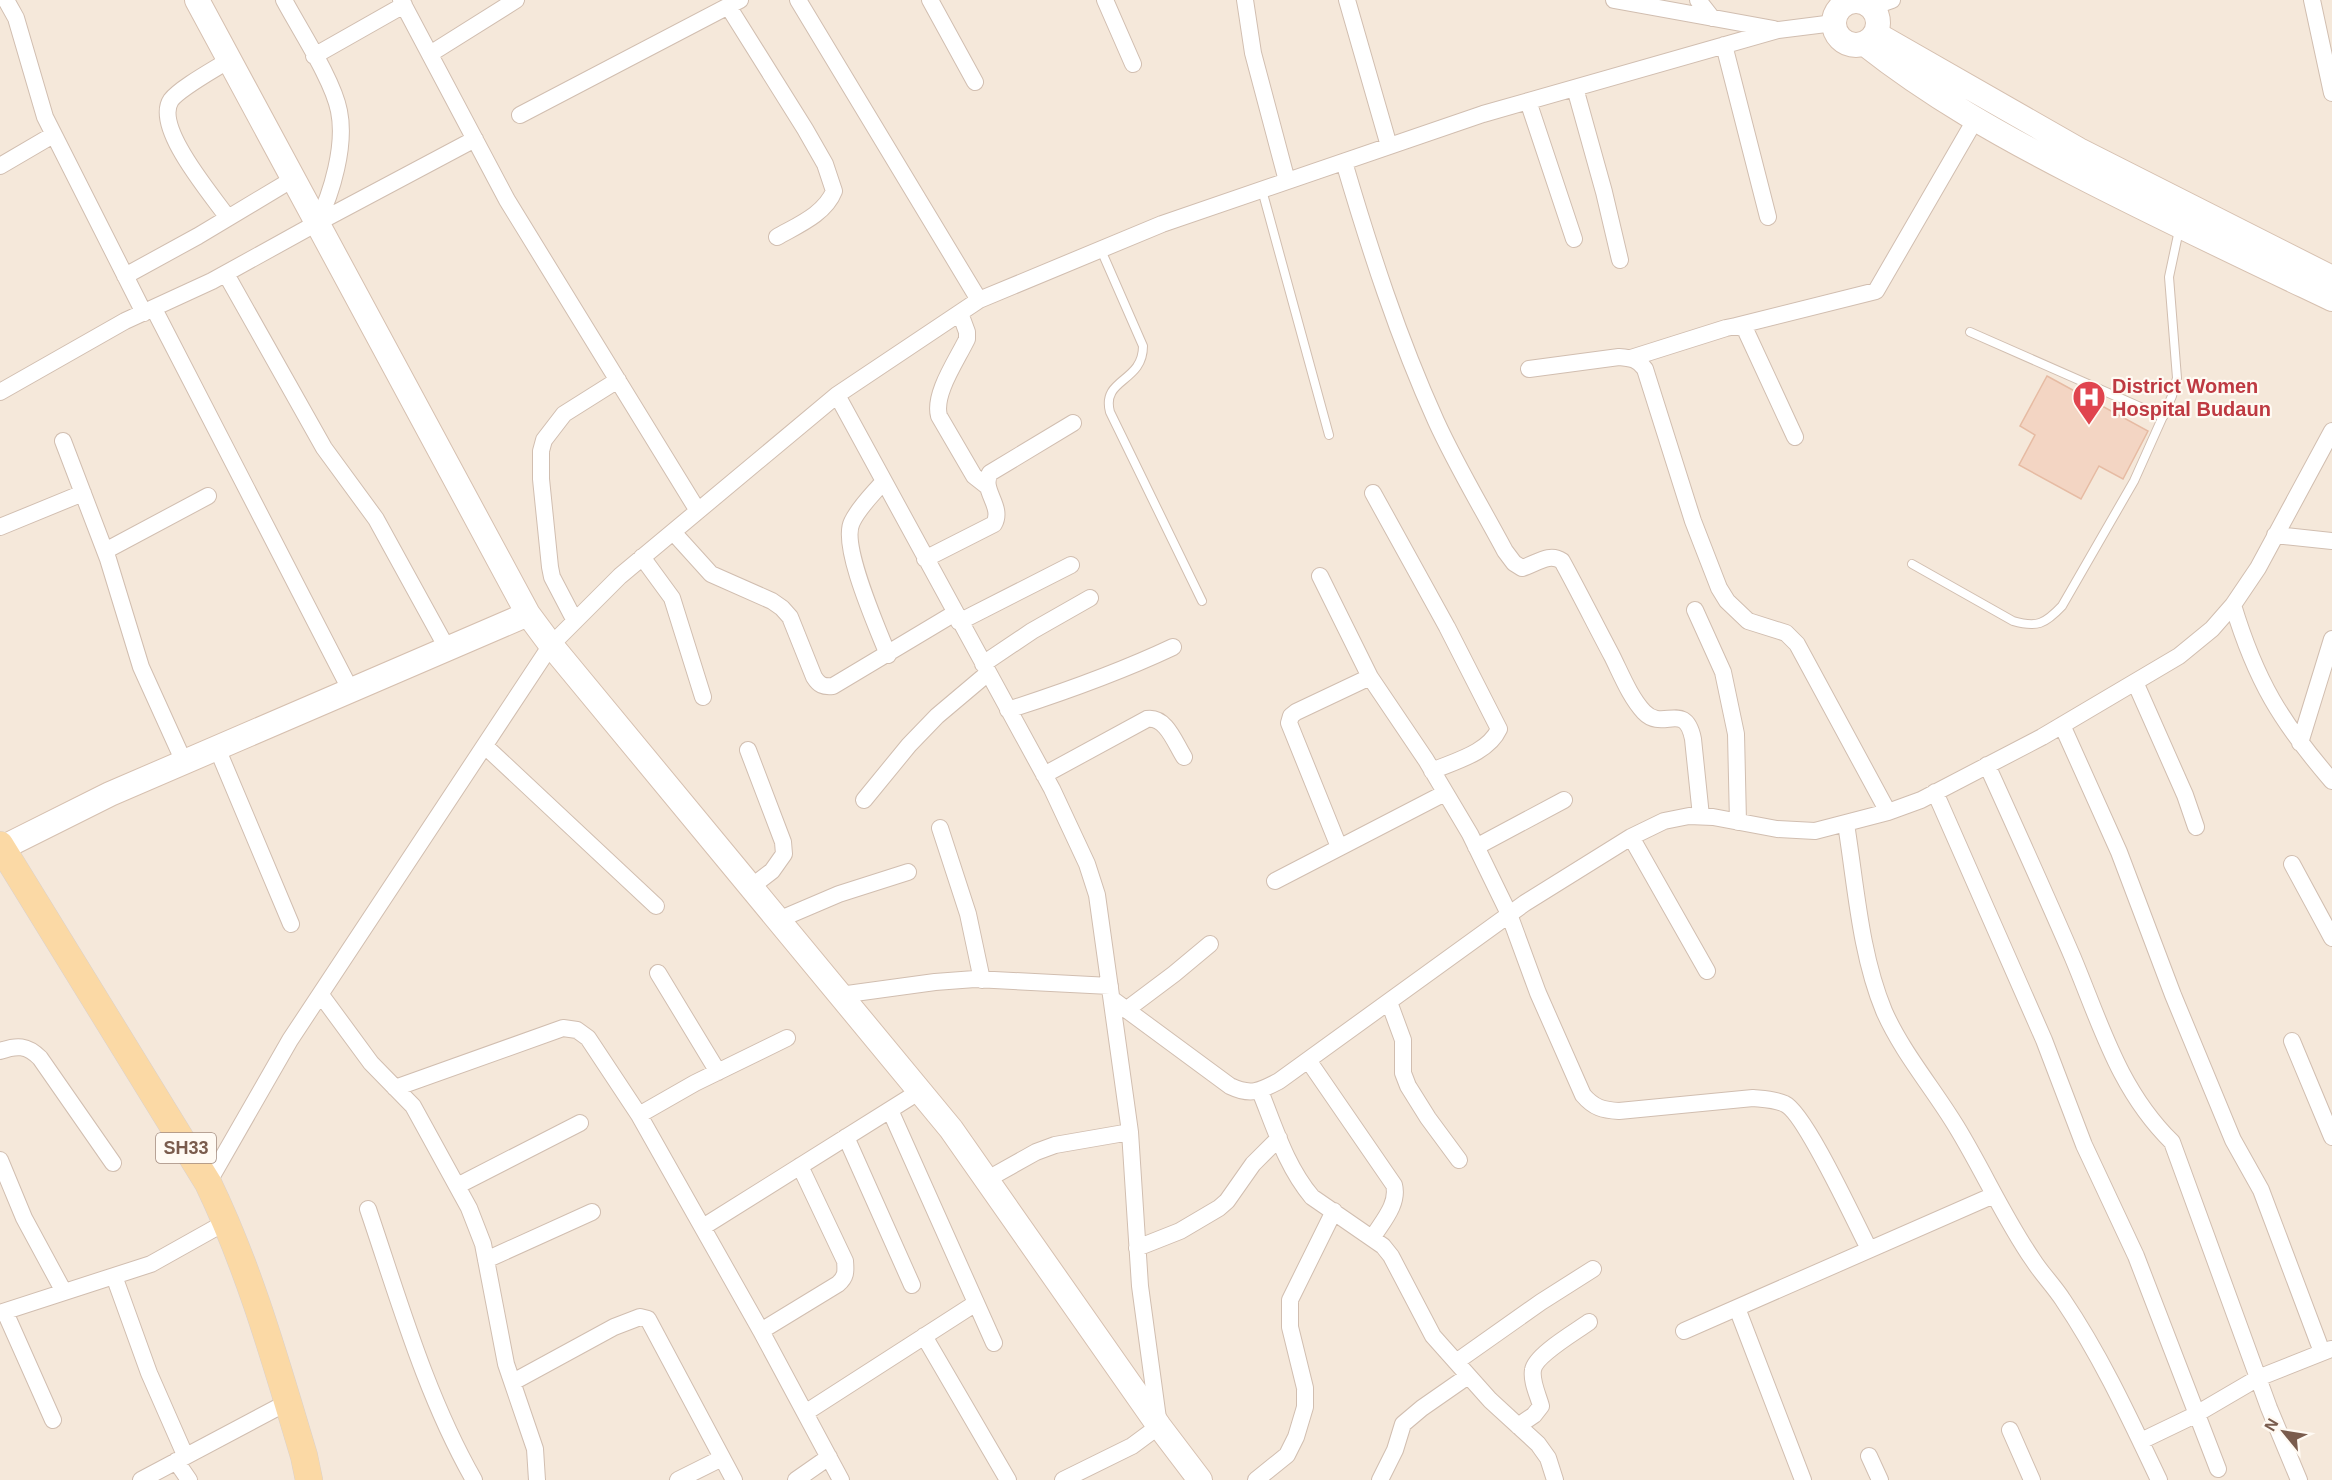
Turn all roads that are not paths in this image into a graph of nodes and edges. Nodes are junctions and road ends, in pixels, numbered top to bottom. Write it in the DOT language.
graph roads {
  1 [pos="6,0"];
  2 [pos="197,0"];
  3 [pos="284,0"];
  4 [pos="516,0"];
  5 [pos="798,0"];
  6 [pos="930,0"];
  7 [pos="1105,0"];
  8 [pos="1245,0"];
  9 [pos="1347,0"];
  10 [pos="1614,0"];
  11 [pos="1698,0"];
  12 [pos="2312,0"];
  13 [pos="403,3"];
  14 [pos="734,3"];
  15 [pos="1882,3"];
  16 [pos="1840,9"];
  17 [pos="1712,18"];
  18 [pos="1778,30"];
  19 [pos="1871,39"];
  20 [pos="1724,45"];
  21 [pos="430,54"];
  22 [pos="314,56"];
  23 [pos="229,60"];
  24 [pos="1133,64"];
  25 [pos="975,82"];
  26 [pos="1575,88"];
  27 [pos="2332,93"];
  28 [pos="1528,101"];
  29 [pos="520,115"];
  30 [pos="1975,120"];
  31 [pos="53,135"];
  32 [pos="475,139"];
  33 [pos="1389,146"];
  34 [pos="1344,162"];
  35 [pos="0,166"];
  36 [pos="294,179"];
  37 [pos="1287,181"];
  38 [pos="1262,190"];
  39 [pos="228,218"];
  40 [pos="1768,218"];
  41 [pos="317,223"];
  42 [pos="2180,226"];
  43 [pos="777,237"];
  44 [pos="1574,239"];
  45 [pos="1101,250"];
  46 [pos="1620,260"];
  47 [pos="226,274"];
  48 [pos="125,276"];
  49 [pos="2332,278"];
  50 [pos="980,300"];
  51 [pos="2332,300"];
  52 [pos="149,311"];
  53 [pos="960,313"];
  54 [pos="1736,326"];
  55 [pos="1970,332"];
  56 [pos="1631,357"];
  57 [pos="1529,369"];
  58 [pos="618,380"];
  59 [pos="0,392"];
  60 [pos="837,395"];
  61 [pos="2163,417"];
  62 [pos="1072,423"];
  63 [pos="2332,431"];
  64 [pos="1329,435"];
  65 [pos="1795,437"];
  66 [pos="63,441"];
  67 [pos="884,482"];
  68 [pos="988,487"];
  69 [pos="83,493"];
  70 [pos="1373,493"];
  71 [pos="208,496"];
  72 [pos="698,511"];
  73 [pos="0,527"];
  74 [pos="673,532"];
  75 [pos="2275,535"];
  76 [pos="2332,541"];
  77 [pos="105,551"];
  78 [pos="642,557"];
  79 [pos="925,560"];
  80 [pos="1912,564"];
  81 [pos="1071,565"];
  82 [pos="1320,576"];
  83 [pos="1090,598"];
  84 [pos="1202,601"];
  85 [pos="2233,605"];
  86 [pos="1695,610"];
  87 [pos="528,614"];
  88 [pos="957,617"];
  89 [pos="575,621"];
  90 [pos="2332,639"];
  91 [pos="551,645"];
  92 [pos="1173,647"];
  93 [pos="448,650"];
  94 [pos="888,655"];
  95 [pos="985,669"];
  96 [pos="1370,677"];
  97 [pos="2135,682"];
  98 [pos="351,691"];
  99 [pos="703,698"];
  100 [pos="1008,710"];
  101 [pos="2062,725"];
  102 [pos="2300,743"];
  103 [pos="485,746"];
  104 [pos="217,748"];
  105 [pos="748,750"];
  106 [pos="1184,757"];
  107 [pos="184,762"];
  108 [pos="1987,765"];
  109 [pos="1432,771"];
  110 [pos="1044,775"];
  111 [pos="2332,781"];
  112 [pos="1445,792"];
  113 [pos="1935,792"];
  114 [pos="864,800"];
  115 [pos="1564,800"];
  116 [pos="1888,812"];
  117 [pos="1701,816"];
  118 [pos="1738,822"];
  119 [pos="1846,824"];
  120 [pos="2196,827"];
  121 [pos="940,828"];
  122 [pos="1631,837"];
  123 [pos="1,847"];
  124 [pos="1339,847"];
  125 [pos="1476,848"];
  126 [pos="2292,864"];
  127 [pos="908,872"];
  128 [pos="1275,881"];
  129 [pos="751,887"];
  130 [pos="656,906"];
  131 [pos="1509,915"];
  132 [pos="778,920"];
  133 [pos="291,924"];
  134 [pos="2332,938"];
  135 [pos="1210,944"];
  136 [pos="1707,971"];
  137 [pos="658,973"];
  138 [pos="982,980"];
  139 [pos="1111,992"];
  140 [pos="321,995"];
  141 [pos="840,995"];
  142 [pos="1389,1002"];
  143 [pos="1126,1010"];
  144 [pos="787,1038"];
  145 [pos="2292,1041"];
  146 [pos="0,1051"];
  147 [pos="1308,1060"];
  148 [pos="718,1072"];
  149 [pos="394,1088"];
  150 [pos="1260,1091"];
  151 [pos="920,1092"];
  152 [pos="890,1110"];
  153 [pos="639,1115"];
  154 [pos="580,1123"];
  155 [pos="1130,1132"];
  156 [pos="846,1137"];
  157 [pos="2332,1137"];
  158 [pos="1279,1138"];
  159 [pos="0,1160"];
  160 [pos="1459,1160"];
  161 [pos="113,1163"];
  162 [pos="800,1166"];
  163 [pos="986,1180"];
  164 [pos="208,1183"];
  165 [pos="457,1186"];
  166 [pos="1994,1195"];
  167 [pos="368,1209"];
  168 [pos="1334,1211"];
  169 [pos="592,1212"];
  170 [pos="226,1222"];
  171 [pos="703,1227"];
  172 [pos="1372,1238"];
  173 [pos="1137,1248"];
  174 [pos="1869,1249"];
  175 [pos="486,1260"];
  176 [pos="1593,1269"];
  177 [pos="114,1276"];
  178 [pos="912,1284"];
  179 [pos="64,1292"];
  180 [pos="976,1303"];
  181 [pos="1737,1308"];
  182 [pos="3,1312"];
  183 [pos="1589,1322"];
  184 [pos="761,1331"];
  185 [pos="1684,1331"];
  186 [pos="924,1336"];
  187 [pos="994,1343"];
  188 [pos="2327,1350"];
  189 [pos="1456,1362"];
  190 [pos="1468,1376"];
  191 [pos="2258,1378"];
  192 [pos="513,1382"];
  193 [pos="288,1402"];
  194 [pos="805,1413"];
  195 [pos="2196,1414"];
  196 [pos="53,1420"];
  197 [pos="1159,1426"];
  198 [pos="1518,1426"];
  199 [pos="2010,1430"];
  200 [pos="2141,1441"];
  201 [pos="1869,1456"];
  202 [pos="829,1457"];
  203 [pos="181,1458"];
  204 [pos="722,1458"];
  205 [pos="2218,1469"];
  206 [pos="1083,1475"];
  207 [pos="141,1480"];
  208 [pos="189,1480"];
  209 [pos="309,1480"];
  210 [pos="474,1480"];
  211 [pos="537,1480"];
  212 [pos="678,1480"];
  213 [pos="734,1480"];
  214 [pos="796,1480"];
  215 [pos="841,1480"];
  216 [pos="1008,1480"];
  217 [pos="1063,1480"];
  218 [pos="1200,1480"];
  219 [pos="1256,1480"];
  220 [pos="1380,1480"];
  221 [pos="1555,1480"];
  222 [pos="1803,1480"];
  223 [pos="1880,1480"];
  224 [pos="2032,1480"];
  225 [pos="2159,1480"];
  226 [pos="2299,1480"];
  1 -- 31 [label="street"];
  2 -- 23 [label="street"];
  3 -- 22 [label="street"];
  4 -- 21 [label="street"];
  5 -- 50 [label="street"];
  6 -- 25 [label="street"];
  7 -- 24 [label="street"];
  8 -- 37 [label="street"];
  9 -- 33 [label="street"];
  10 -- 17 [label="street"];
  11 -- 17 [label="street"];
  12 -- 27 [label="street"];
  13 -- 21 [label="street"];
  13 -- 22 [label="street"];
  14 -- 29 [label="street"];
  14 -- 43 [label="street"];
  15 -- 16 [label="street"];
  15 -- 19 [label="street"];
  16 -- 18 [label="street"];
  16 -- 19 [label="street"];
  17 -- 18 [label="street"];
  18 -- 20 [label="street"];
  19 -- 30 [label="street"];
  19 -- 49 [label="street"];
  20 -- 26 [label="street"];
  20 -- 40 [label="street"];
  21 -- 32 [label="street"];
  22 -- 41 [label="street"];
  23 -- 36 [label="street"];
  23 -- 39 [label="street"];
  26 -- 28 [label="street"];
  26 -- 46 [label="street"];
  28 -- 33 [label="street"];
  28 -- 44 [label="street"];
  30 -- 42 [label="street"];
  30 -- 54 [label="street"];
  31 -- 35 [label="street"];
  31 -- 48 [label="street"];
  32 -- 41 [label="street"];
  32 -- 58 [label="street"];
  33 -- 34 [label="street"];
  34 -- 37 [label="street"];
  34 -- 117 [label="street"];
  36 -- 39 [label="street"];
  36 -- 41 [label="street"];
  37 -- 38 [label="street"];
  38 -- 45 [label="street"];
  38 -- 64 [label="lane"];
  39 -- 48 [label="street"];
  41 -- 47 [label="street"];
  41 -- 87 [label="street"];
  42 -- 51 [label="street"];
  42 -- 61 [label="lane"];
  45 -- 50 [label="street"];
  45 -- 84 [label="lane"];
  47 -- 52 [label="street"];
  47 -- 93 [label="street"];
  48 -- 52 [label="street"];
  50 -- 53 [label="street"];
  52 -- 59 [label="street"];
  52 -- 98 [label="street"];
  53 -- 60 [label="street"];
  53 -- 68 [label="street"];
  54 -- 56 [label="street"];
  54 -- 65 [label="street"];
  55 -- 61 [label="lane"];
  56 -- 57 [label="street"];
  56 -- 116 [label="street"];
  58 -- 72 [label="street"];
  58 -- 89 [label="street"];
  60 -- 67 [label="street"];
  60 -- 72 [label="street"];
  61 -- 80 [label="lane"];
  62 -- 68 [label="street"];
  63 -- 75 [label="street"];
  66 -- 69 [label="street"];
  67 -- 79 [label="street"];
  67 -- 94 [label="street"];
  68 -- 79 [label="street"];
  69 -- 73 [label="street"];
  69 -- 77 [label="street"];
  70 -- 109 [label="street"];
  71 -- 77 [label="street"];
  72 -- 74 [label="street"];
  74 -- 78 [label="street"];
  74 -- 94 [label="street"];
  75 -- 76 [label="street"];
  75 -- 85 [label="street"];
  77 -- 107 [label="street"];
  78 -- 89 [label="street"];
  78 -- 99 [label="street"];
  79 -- 88 [label="street"];
  81 -- 88 [label="street"];
  82 -- 96 [label="street"];
  83 -- 95 [label="street"];
  85 -- 97 [label="street"];
  85 -- 102 [label="street"];
  86 -- 118 [label="street"];
  87 -- 91 [label="street"];
  87 -- 93 [label="street"];
  88 -- 94 [label="street"];
  88 -- 95 [label="street"];
  89 -- 91 [label="street"];
  90 -- 102 [label="street"];
  91 -- 103 [label="street"];
  91 -- 129 [label="street"];
  92 -- 100 [label="street"];
  93 -- 98 [label="street"];
  95 -- 100 [label="street"];
  95 -- 114 [label="street"];
  96 -- 109 [label="street"];
  96 -- 124 [label="street"];
  97 -- 101 [label="street"];
  97 -- 120 [label="street"];
  98 -- 104 [label="street"];
  100 -- 110 [label="street"];
  101 -- 108 [label="street"];
  101 -- 188 [label="street"];
  102 -- 111 [label="street"];
  103 -- 130 [label="street"];
  103 -- 140 [label="street"];
  104 -- 107 [label="street"];
  104 -- 133 [label="street"];
  105 -- 129 [label="street"];
  106 -- 110 [label="street"];
  107 -- 123 [label="street"];
  108 -- 113 [label="street"];
  108 -- 191 [label="street"];
  109 -- 112 [label="street"];
  110 -- 139 [label="street"];
  112 -- 124 [label="street"];
  112 -- 125 [label="street"];
  113 -- 116 [label="street"];
  113 -- 195 [label="street"];
  115 -- 125 [label="street"];
  116 -- 119 [label="street"];
  117 -- 118 [label="street"];
  117 -- 122 [label="street"];
  118 -- 119 [label="street"];
  119 -- 166 [label="street"];
  121 -- 138 [label="street"];
  122 -- 131 [label="street"];
  122 -- 136 [label="street"];
  123 -- 164 [label="main road, SH33"];
  124 -- 128 [label="street"];
  125 -- 131 [label="street"];
  126 -- 134 [label="street"];
  127 -- 132 [label="street"];
  129 -- 132 [label="street"];
  131 -- 142 [label="street"];
  131 -- 174 [label="street"];
  132 -- 141 [label="street"];
  135 -- 143 [label="street"];
  137 -- 148 [label="street"];
  138 -- 139 [label="street"];
  138 -- 141 [label="street"];
  139 -- 143 [label="street"];
  139 -- 155 [label="street"];
  140 -- 149 [label="street"];
  140 -- 164 [label="street"];
  141 -- 151 [label="street"];
  142 -- 147 [label="street"];
  142 -- 160 [label="street"];
  143 -- 150 [label="street"];
  144 -- 148 [label="street"];
  145 -- 157 [label="street"];
  146 -- 161 [label="street"];
  147 -- 150 [label="street"];
  147 -- 172 [label="street"];
  148 -- 153 [label="street"];
  149 -- 153 [label="street"];
  149 -- 165 [label="street"];
  150 -- 158 [label="street"];
  151 -- 152 [label="street"];
  151 -- 163 [label="street"];
  152 -- 156 [label="street"];
  152 -- 180 [label="street"];
  153 -- 171 [label="street"];
  154 -- 165 [label="street"];
  155 -- 163 [label="street"];
  155 -- 173 [label="street"];
  156 -- 162 [label="street"];
  156 -- 178 [label="street"];
  158 -- 168 [label="street"];
  158 -- 173 [label="street"];
  159 -- 179 [label="street"];
  162 -- 171 [label="street"];
  162 -- 184 [label="street"];
  163 -- 197 [label="street"];
  164 -- 170 [label="main road, SH33"];
  165 -- 175 [label="street"];
  166 -- 174 [label="street"];
  166 -- 200 [label="street"];
  167 -- 210 [label="street"];
  168 -- 172 [label="street"];
  168 -- 219 [label="street"];
  169 -- 175 [label="street"];
  170 -- 177 [label="street"];
  170 -- 193 [label="main road, SH33"];
  171 -- 184 [label="street"];
  172 -- 189 [label="street"];
  173 -- 197 [label="street"];
  174 -- 181 [label="street"];
  175 -- 192 [label="street"];
  176 -- 189 [label="street"];
  177 -- 179 [label="street"];
  177 -- 203 [label="street"];
  179 -- 182 [label="street"];
  180 -- 186 [label="street"];
  180 -- 187 [label="street"];
  181 -- 185 [label="street"];
  181 -- 222 [label="street"];
  182 -- 196 [label="street"];
  183 -- 198 [label="street"];
  184 -- 194 [label="street"];
  186 -- 194 [label="street"];
  186 -- 216 [label="street"];
  188 -- 191 [label="street"];
  189 -- 190 [label="street"];
  190 -- 198 [label="street"];
  190 -- 220 [label="street"];
  191 -- 195 [label="street"];
  191 -- 226 [label="street"];
  192 -- 204 [label="street"];
  192 -- 211 [label="street"];
  193 -- 203 [label="street"];
  193 -- 209 [label="main road, SH33"];
  194 -- 202 [label="street"];
  195 -- 200 [label="street"];
  195 -- 205 [label="street"];
  197 -- 206 [label="street"];
  197 -- 218 [label="street"];
  198 -- 221 [label="street"];
  199 -- 224 [label="street"];
  200 -- 225 [label="street"];
  201 -- 223 [label="street"];
  202 -- 214 [label="street"];
  202 -- 215 [label="street"];
  203 -- 207 [label="street"];
  203 -- 208 [label="street"];
  204 -- 212 [label="street"];
  204 -- 213 [label="street"];
  206 -- 217 [label="street"];
}
